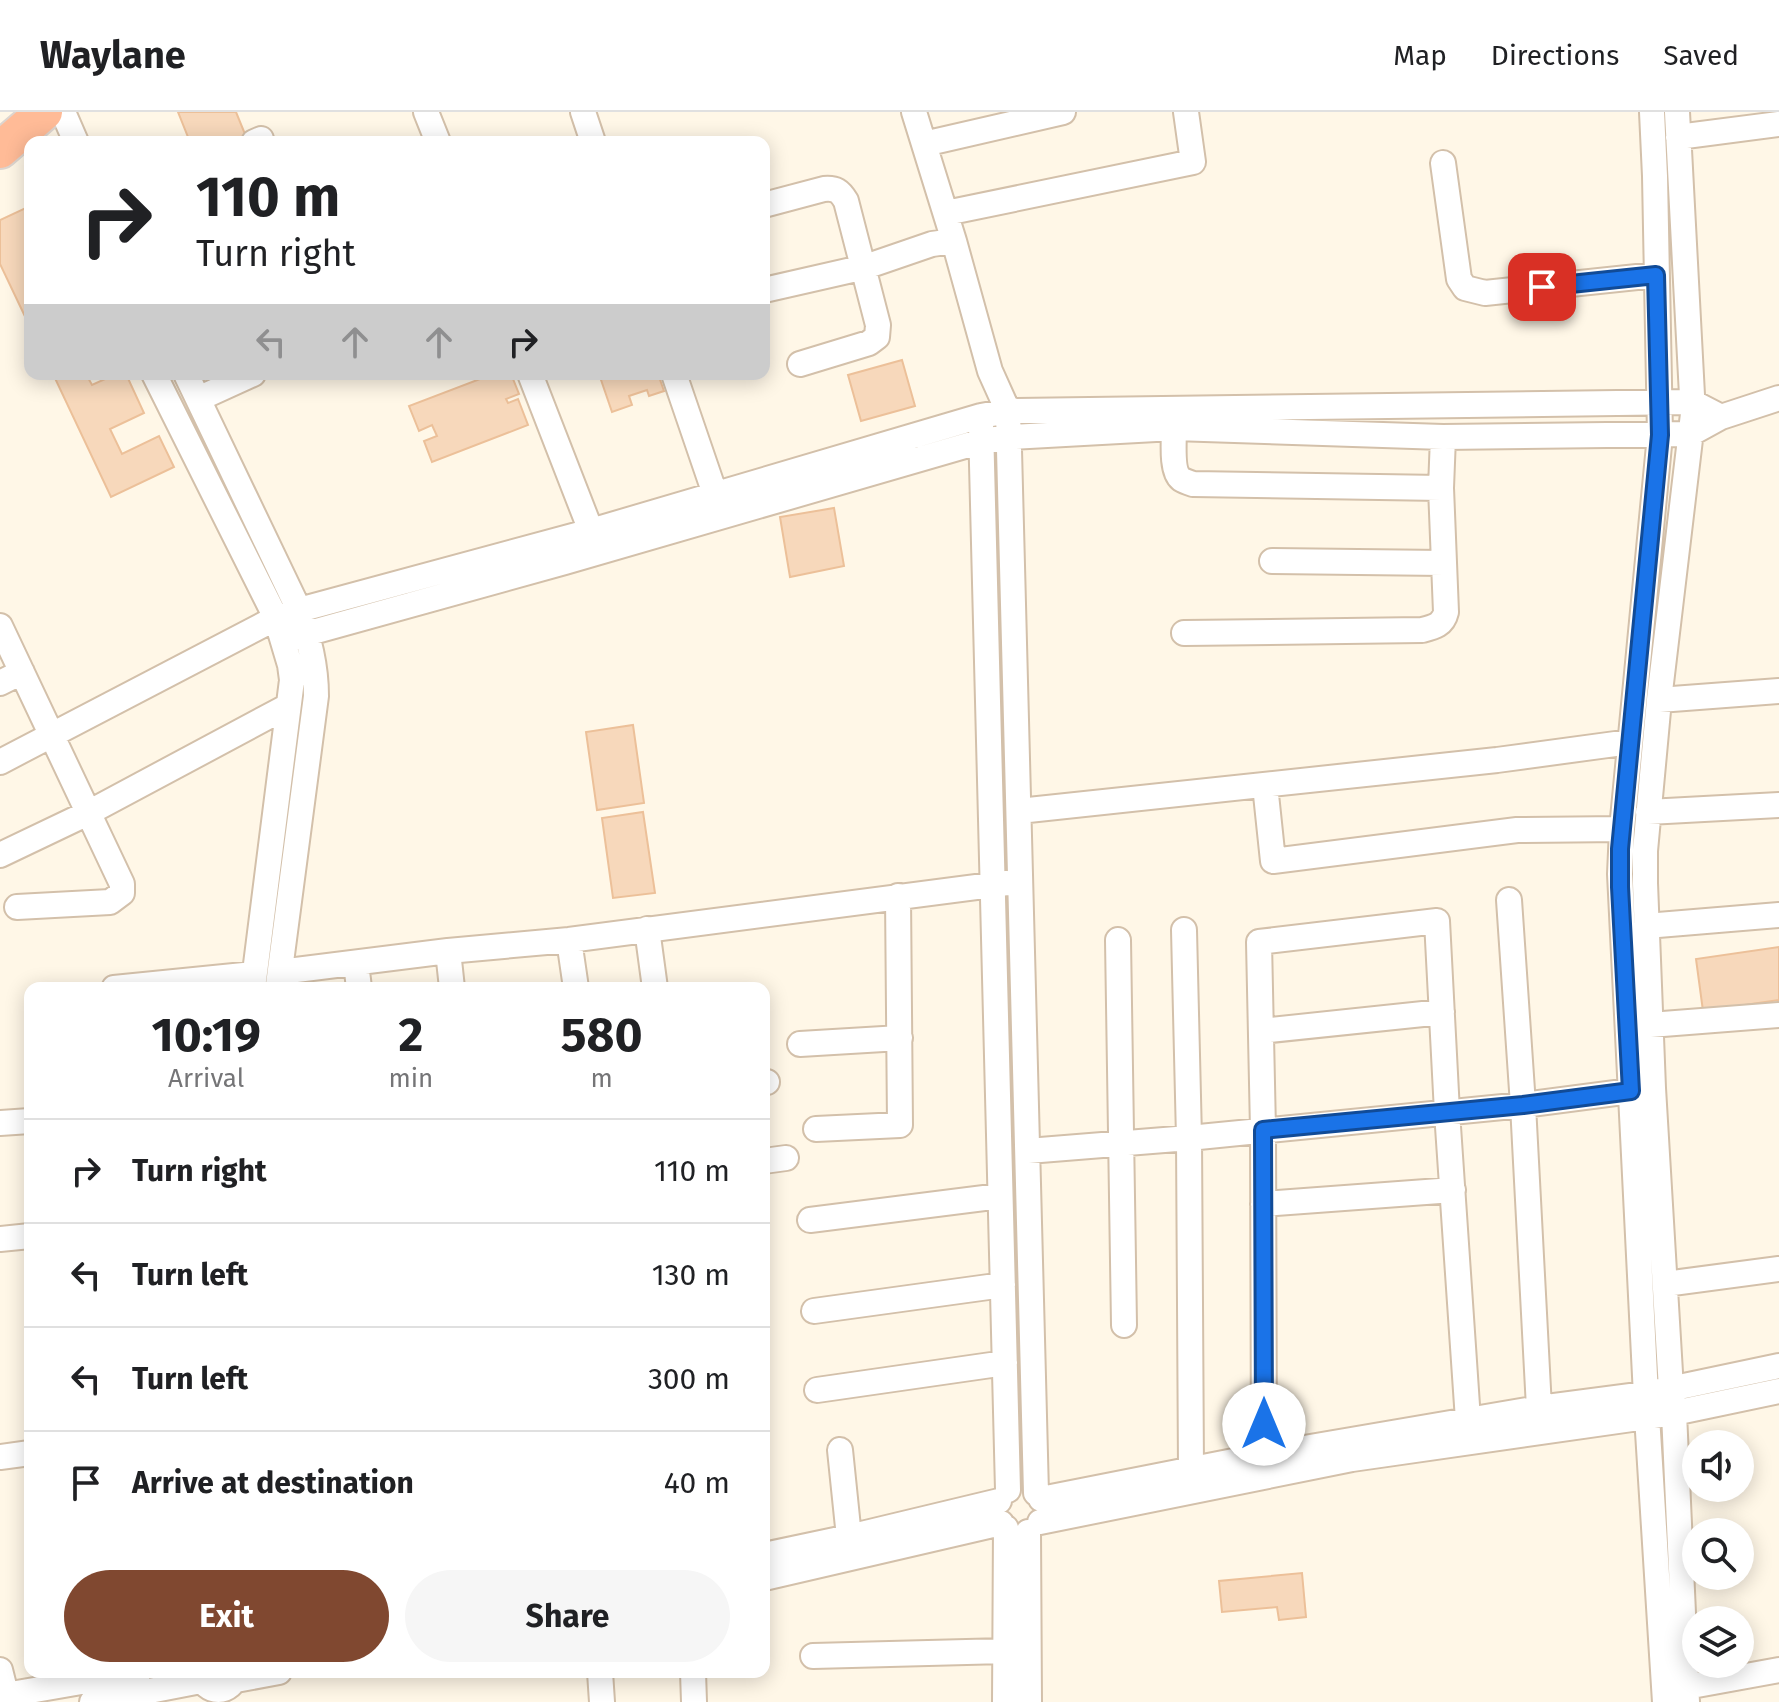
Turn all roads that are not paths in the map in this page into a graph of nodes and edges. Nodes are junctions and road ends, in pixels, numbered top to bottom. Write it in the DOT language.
graph roads {
  1 [pos="63,112"];
  2 [pos="426,112"];
  3 [pos="583,112"];
  4 [pos="914,112"];
  5 [pos="1063,112"];
  6 [pos="1186,112"];
  7 [pos="1652,112"];
  8 [pos="1677,112"];
  9 [pos="33,123"];
  10 [pos="1779,124"];
  11 [pos="73,136"];
  12 [pos="436,136"];
  13 [pos="591,136"];
  14 [pos="1678,137"];
  15 [pos="924,144"];
  16 [pos="0,150"];
  17 [pos="1443,163"];
  18 [pos="770,203"];
  19 [pos="946,213"];
  20 [pos="954,241"];
  21 [pos="865,267"];
  22 [pos="1656,275"];
  23 [pos="770,289"];
  24 [pos="800,364"];
  25 [pos="990,371"];
  26 [pos="157,380"];
  27 [pos="189,380"];
  28 [pos="240,380"];
  29 [pos="532,380"];
  30 [pos="676,380"];
  31 [pos="1779,398"];
  32 [pos="198,399"];
  33 [pos="1692,402"];
  34 [pos="1660,403"];
  35 [pos="1008,411"];
  36 [pos="981,416"];
  37 [pos="1721,417"];
  38 [pos="1174,428"];
  39 [pos="1690,434"];
  40 [pos="1660,435"];
  41 [pos="1010,437"];
  42 [pos="1443,437"];
  43 [pos="982,441"];
  44 [pos="1441,488"];
  45 [pos="764,492"];
  46 [pos="715,494"];
  47 [pos="591,531"];
  48 [pos="1272,561"];
  49 [pos="1444,563"];
  50 [pos="291,625"];
  51 [pos="0,626"];
  52 [pos="1184,633"];
  53 [pos="11,677"];
  54 [pos="1779,691"];
  55 [pos="1659,700"];
  56 [pos="288,706"];
  57 [pos="51,736"];
  58 [pos="1630,742"];
  59 [pos="0,762"];
  60 [pos="1265,785"];
  61 [pos="1779,805"];
  62 [pos="1019,811"];
  63 [pos="1648,812"];
  64 [pos="88,813"];
  65 [pos="1622,829"];
  66 [pos="0,855"];
  67 [pos="1021,881"];
  68 [pos="992,885"];
  69 [pos="898,896"];
  70 [pos="1509,900"];
  71 [pos="17,907"];
  72 [pos="1779,915"];
  73 [pos="1646,926"];
  74 [pos="647,929"];
  75 [pos="1184,930"];
  76 [pos="569,940"];
  77 [pos="1118,940"];
  78 [pos="448,951"];
  79 [pos="356,963"];
  80 [pos="279,980"];
  81 [pos="253,981"];
  82 [pos="358,982"];
  83 [pos="451,982"];
  84 [pos="575,982"];
  85 [pos="654,982"];
  86 [pos="1442,1012"];
  87 [pos="1779,1015"];
  88 [pos="1650,1025"];
  89 [pos="1261,1031"];
  90 [pos="900,1038"];
  91 [pos="800,1044"];
  92 [pos="1642,1089"];
  93 [pos="1523,1105"];
  94 [pos="1447,1112"];
  95 [pos="24,1121"];
  96 [pos="0,1123"];
  97 [pos="816,1129"];
  98 [pos="1263,1130"];
  99 [pos="1189,1138"];
  100 [pos="1122,1142"];
  101 [pos="1028,1151"];
  102 [pos="1453,1190"];
  103 [pos="1000,1196"];
  104 [pos="1263,1204"];
  105 [pos="810,1220"];
  106 [pos="24,1237"];
  107 [pos="0,1239"];
  108 [pos="1779,1269"];
  109 [pos="1665,1284"];
  110 [pos="1003,1285"];
  111 [pos="814,1311"];
  112 [pos="1124,1325"];
  113 [pos="1005,1363"];
  114 [pos="1779,1366"];
  115 [pos="817,1390"];
  116 [pos="1779,1391"];
  117 [pos="1672,1401"];
  118 [pos="1646,1405"];
  119 [pos="1539,1408"];
  120 [pos="1468,1420"];
  121 [pos="840,1450"];
  122 [pos="24,1454"];
  123 [pos="1264,1455"];
  124 [pos="0,1457"];
  125 [pos="1191,1470"];
  126 [pos="1020,1511"];
  127 [pos="849,1537"];
  128 [pos="770,1554"];
  129 [pos="770,1576"];
  130 [pos="1005,1651"];
  131 [pos="813,1656"];
  132 [pos="0,1670"];
  133 [pos="1779,1670"];
  134 [pos="108,1678"];
  135 [pos="259,1678"];
  136 [pos="600,1678"];
  137 [pos="693,1678"];
  138 [pos="203,1685"];
  139 [pos="235,1685"];
  140 [pos="1686,1694"];
  141 [pos="5,1698"];
  142 [pos="92,1702"];
  143 [pos="602,1702"];
  144 [pos="694,1702"];
  145 [pos="1005,1702"];
  146 [pos="1029,1702"];
  147 [pos="1665,1702"];
  1 -- 11 [label="street"];
  2 -- 12 [label="street"];
  3 -- 13 [label="street"];
  4 -- 15 [label="street"];
  5 -- 15 [label="street"];
  6 -- 19 [label="street"];
  7 -- 22 [label="street"];
  8 -- 14 [label="street"];
  9 -- 16 [label="highway"];
  10 -- 14 [label="street"];
  14 -- 33 [label="street"];
  15 -- 19 [label="street"];
  17 -- 22 [label="street"];
  18 -- 21 [label="street"];
  19 -- 20 [label="street"];
  20 -- 21 [label="street"];
  20 -- 25 [label="street"];
  21 -- 23 [label="street"];
  21 -- 24 [label="street"];
  22 -- 34 [label="street"];
  25 -- 35 [label="street"];
  25 -- 36 [label="street"];
  26 -- 50 [label="street"];
  27 -- 32 [label="street"];
  28 -- 32 [label="street"];
  29 -- 47 [label="street"];
  30 -- 46 [label="street"];
  31 -- 37 [label="street"];
  32 -- 50 [label="street"];
  33 -- 34 [label="street"];
  33 -- 37 [label="street"];
  33 -- 39 [label="street"];
  34 -- 35 [label="street"];
  34 -- 40 [label="street"];
  35 -- 36 [label="street"];
  35 -- 41 [label="street"];
  36 -- 43 [label="street"];
  36 -- 45 [label="street"];
  37 -- 39 [label="street"];
  38 -- 41 [label="street"];
  38 -- 42 [label="street"];
  38 -- 44 [label="street"];
  39 -- 40 [label="street"];
  39 -- 55 [label="street"];
  40 -- 42 [label="street"];
  40 -- 58 [label="street"];
  41 -- 43 [label="street"];
  41 -- 62 [label="street"];
  42 -- 44 [label="street"];
  43 -- 45 [label="street"];
  43 -- 68 [label="street"];
  44 -- 49 [label="street"];
  45 -- 46 [label="street"];
  45 -- 50 [label="street"];
  46 -- 47 [label="street"];
  47 -- 50 [label="street"];
  48 -- 49 [label="street"];
  49 -- 52 [label="street"];
  50 -- 56 [label="street"];
  50 -- 57 [label="street"];
  50 -- 80 [label="street"];
  51 -- 53 [label="street"];
  53 -- 57 [label="street"];
  54 -- 55 [label="street"];
  55 -- 63 [label="street"];
  56 -- 64 [label="street"];
  56 -- 81 [label="street"];
  57 -- 59 [label="street"];
  57 -- 64 [label="street"];
  58 -- 60 [label="street"];
  58 -- 65 [label="street"];
  60 -- 62 [label="street"];
  60 -- 65 [label="street"];
  61 -- 63 [label="street"];
  62 -- 67 [label="street"];
  63 -- 73 [label="street"];
  64 -- 66 [label="street"];
  64 -- 71 [label="street"];
  65 -- 92 [label="street"];
  67 -- 68 [label="street"];
  67 -- 101 [label="street"];
  68 -- 69 [label="street"];
  68 -- 103 [label="street"];
  69 -- 74 [label="street"];
  69 -- 90 [label="street"];
  70 -- 93 [label="street"];
  72 -- 73 [label="street"];
  73 -- 88 [label="street"];
  74 -- 76 [label="street"];
  74 -- 85 [label="street"];
  75 -- 99 [label="street"];
  76 -- 78 [label="street"];
  76 -- 84 [label="street"];
  77 -- 100 [label="street"];
  78 -- 79 [label="street"];
  78 -- 83 [label="street"];
  79 -- 80 [label="street"];
  79 -- 82 [label="street"];
  86 -- 89 [label="street"];
  86 -- 89 [label="street"];
  86 -- 94 [label="street"];
  87 -- 88 [label="street"];
  88 -- 92 [label="street"];
  89 -- 98 [label="street"];
  90 -- 91 [label="street"];
  90 -- 97 [label="street"];
  92 -- 93 [label="street"];
  92 -- 109 [label="street"];
  92 -- 118 [label="street"];
  93 -- 94 [label="street"];
  93 -- 119 [label="street"];
  94 -- 98 [label="street"];
  94 -- 102 [label="street"];
  95 -- 96 [label="street"];
  98 -- 99 [label="street"];
  98 -- 104 [label="street"];
  99 -- 100 [label="street"];
  99 -- 125 [label="street"];
  100 -- 101 [label="street"];
  100 -- 112 [label="street"];
  101 -- 126 [label="street"];
  102 -- 104 [label="street"];
  102 -- 120 [label="street"];
  103 -- 105 [label="street"];
  103 -- 110 [label="street"];
  104 -- 123 [label="street"];
  106 -- 107 [label="street"];
  108 -- 109 [label="street"];
  109 -- 117 [label="street"];
  110 -- 111 [label="street"];
  110 -- 113 [label="street"];
  113 -- 115 [label="street"];
  113 -- 126 [label="street"];
  114 -- 117 [label="street"];
  116 -- 117 [label="street"];
  117 -- 118 [label="street"];
  117 -- 140 [label="street"];
  118 -- 119 [label="street"];
  118 -- 126 [label="street"];
  118 -- 147 [label="street"];
  119 -- 120 [label="street"];
  120 -- 123 [label="street"];
  121 -- 127 [label="street"];
  122 -- 124 [label="street"];
  123 -- 125 [label="street"];
  125 -- 126 [label="street"];
  126 -- 127 [label="street"];
  126 -- 129 [label="street"];
  126 -- 130 [label="street"];
  126 -- 146 [label="street"];
  127 -- 128 [label="street"];
  130 -- 131 [label="street"];
  130 -- 145 [label="street"];
  132 -- 141 [label="street"];
  133 -- 140 [label="street"];
  134 -- 141 [label="street"];
  135 -- 139 [label="street"];
  136 -- 143 [label="street"];
  137 -- 144 [label="street"];
  138 -- 139 [label="street"];
  138 -- 142 [label="street"];
}
